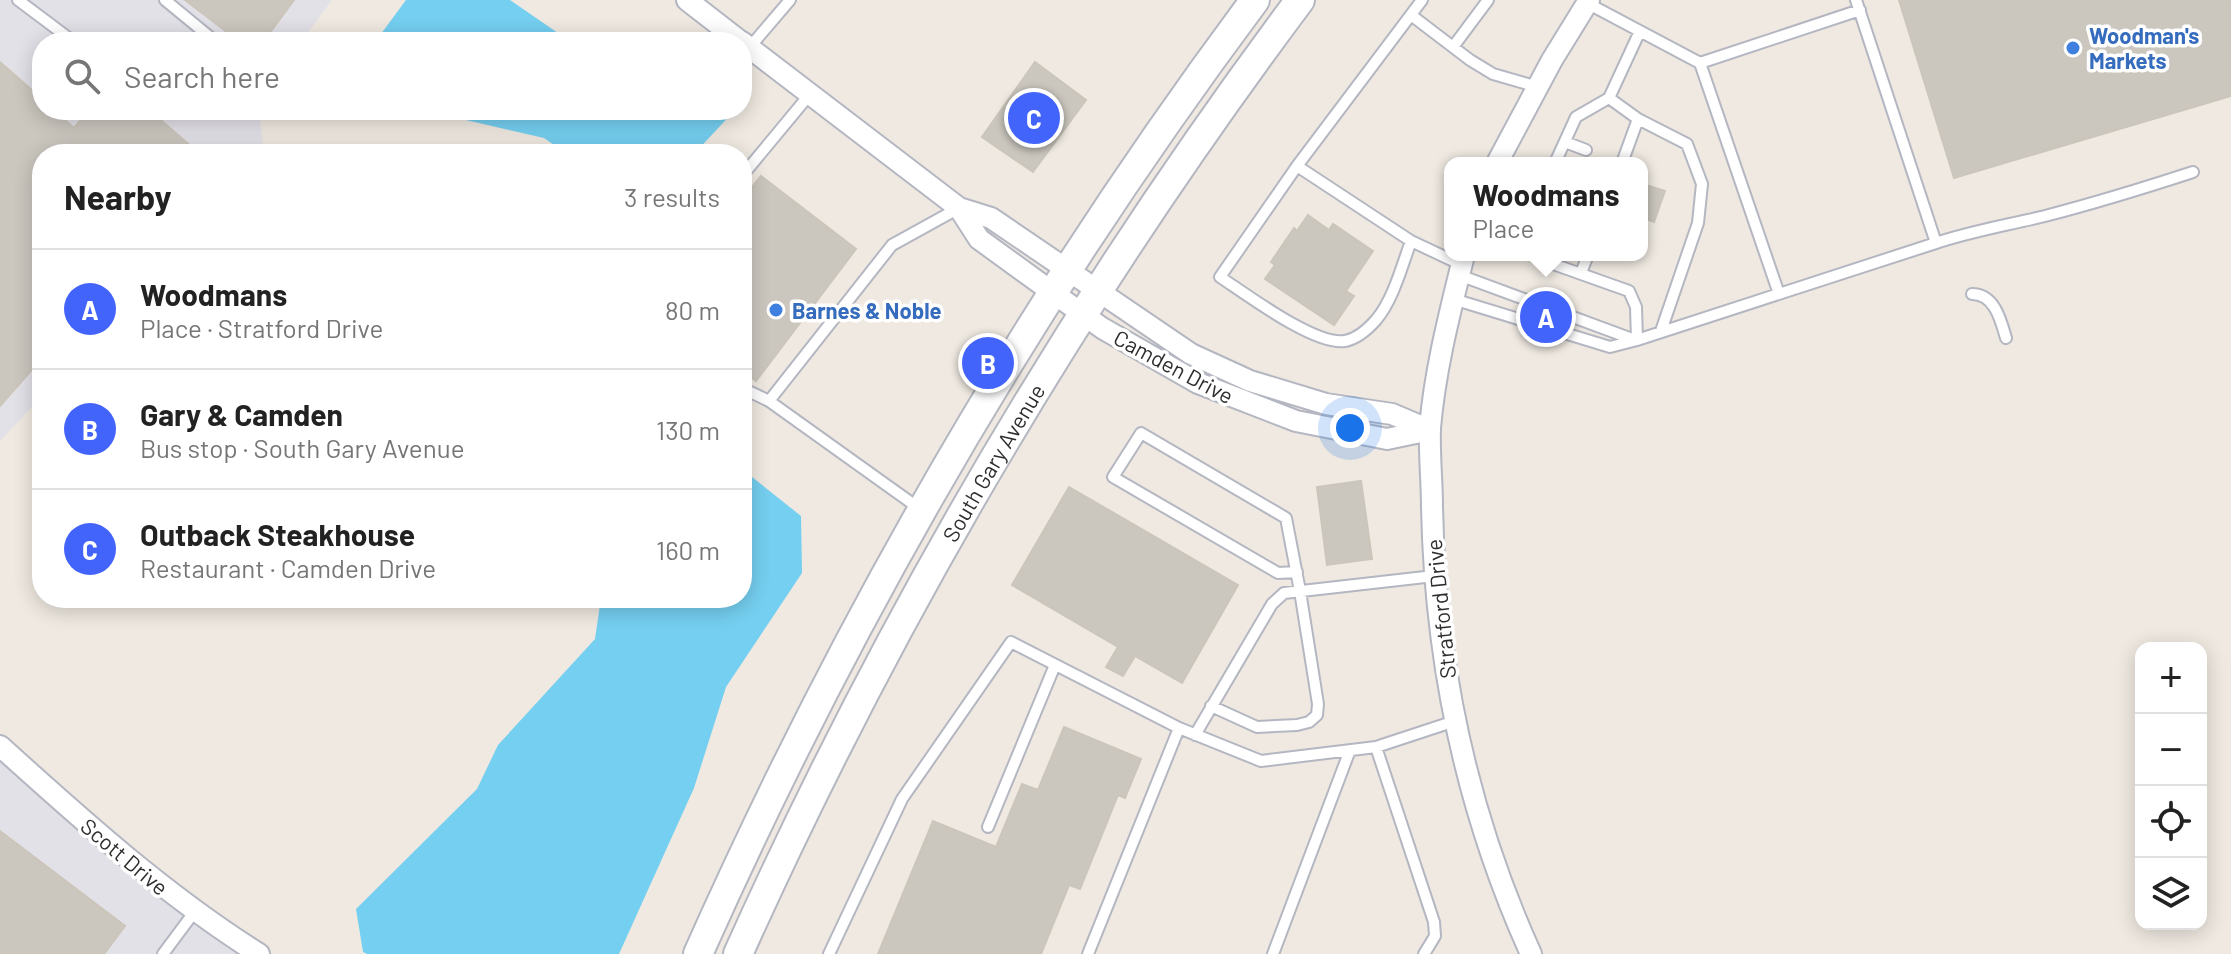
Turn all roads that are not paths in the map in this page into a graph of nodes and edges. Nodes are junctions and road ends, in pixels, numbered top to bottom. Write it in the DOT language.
graph roads {
  1 [pos="18,0"];
  2 [pos="165,0"];
  3 [pos="687,0"];
  4 [pos="790,0"];
  5 [pos="1255,0"];
  6 [pos="1300,0"];
  7 [pos="1422,0"];
  8 [pos="1488,0"];
  9 [pos="1588,1"];
  10 [pos="1858,5"];
  11 [pos="1411,15"];
  12 [pos="1640,31"];
  13 [pos="61,32"];
  14 [pos="204,32"];
  15 [pos="728,32"];
  16 [pos="752,36"];
  17 [pos="1453,47"];
  18 [pos="752,50"];
  19 [pos="1700,63"];
  20 [pos="1538,87"];
  21 [pos="810,94"];
  22 [pos="1609,98"];
  23 [pos="1638,119"];
  24 [pos="1565,142"];
  25 [pos="1586,150"];
  26 [pos="1500,157"];
  27 [pos="1558,157"];
  28 [pos="1624,157"];
  29 [pos="752,164"];
  30 [pos="1297,166"];
  31 [pos="2193,172"];
  32 [pos="959,208"];
  33 [pos="1411,241"];
  34 [pos="1936,243"];
  35 [pos="1444,257"];
  36 [pos="1551,261"];
  37 [pos="1586,261"];
  38 [pos="1462,265"];
  39 [pos="1581,273"];
  40 [pos="1060,281"];
  41 [pos="1779,294"];
  42 [pos="1972,294"];
  43 [pos="1453,299"];
  44 [pos="1090,302"];
  45 [pos="1661,331"];
  46 [pos="2006,338"];
  47 [pos="1637,340"];
  48 [pos="752,393"];
  49 [pos="769,401"];
  50 [pos="1430,430"];
  51 [pos="922,511"];
  52 [pos="1297,572"];
  53 [pos="1434,576"];
  54 [pos="1300,591"];
  55 [pos="1055,665"];
  56 [pos="1211,706"];
  57 [pos="1455,721"];
  58 [pos="1179,728"];
  59 [pos="1195,735"];
  60 [pos="0,746"];
  61 [pos="1376,747"];
  62 [pos="1350,750"];
  63 [pos="988,827"];
  64 [pos="195,911"];
  65 [pos="163,954"];
  66 [pos="259,954"];
  67 [pos="698,954"];
  68 [pos="738,954"];
  69 [pos="829,954"];
  70 [pos="1088,954"];
  71 [pos="1273,954"];
  72 [pos="1424,954"];
  73 [pos="1531,954"];
  1 -- 13 [label="lane"];
  2 -- 14 [label="lane"];
  3 -- 15 [label="street, Camden Drive"];
  4 -- 16 [label="lane"];
  5 -- 40 [label="main road, South Gary Avenue"];
  6 -- 44 [label="main road, South Gary Avenue"];
  7 -- 11 [label="lane"];
  8 -- 17 [label="lane"];
  9 -- 12 [label="lane"];
  9 -- 20 [label="street"];
  10 -- 19 [label="lane"];
  10 -- 34 [label="lane"];
  11 -- 17 [label="lane"];
  11 -- 30 [label="lane"];
  12 -- 19 [label="lane"];
  12 -- 22 [label="lane"];
  17 -- 20 [label="lane"];
  18 -- 21 [label="street, Camden Drive"];
  19 -- 41 [label="lane"];
  20 -- 26 [label="street"];
  21 -- 29 [label="lane"];
  21 -- 32 [label="street, Camden Drive"];
  22 -- 23 [label="lane"];
  22 -- 24 [label="lane"];
  23 -- 28 [label="lane"];
  23 -- 45 [label="lane"];
  24 -- 25 [label="lane"];
  24 -- 27 [label="lane"];
  30 -- 33 [label="lane"];
  30 -- 33 [label="lane"];
  31 -- 34 [label="lane"];
  32 -- 40 [label="street, Camden Drive"];
  32 -- 49 [label="lane"];
  33 -- 35 [label="lane"];
  34 -- 41 [label="lane"];
  36 -- 39 [label="lane"];
  37 -- 39 [label="lane"];
  38 -- 43 [label="street, Stratford Drive"];
  38 -- 47 [label="lane"];
  39 -- 47 [label="lane"];
  40 -- 44 [label="street, Camden Drive"];
  40 -- 51 [label="main road, South Gary Avenue"];
  41 -- 45 [label="lane"];
  42 -- 46 [label="lane"];
  43 -- 47 [label="lane"];
  43 -- 50 [label="street, Stratford Drive"];
  44 -- 50 [label="street, Camden Drive"];
  44 -- 68 [label="main road, South Gary Avenue"];
  45 -- 47 [label="lane"];
  48 -- 49 [label="lane"];
  49 -- 51 [label="lane"];
  50 -- 53 [label="street, Stratford Drive"];
  51 -- 67 [label="main road, South Gary Avenue"];
  52 -- 52 [label="lane"];
  52 -- 54 [label="lane"];
  53 -- 54 [label="lane"];
  53 -- 57 [label="street, Stratford Drive"];
  54 -- 56 [label="lane"];
  54 -- 56 [label="lane"];
  55 -- 58 [label="lane"];
  55 -- 63 [label="lane"];
  55 -- 69 [label="lane"];
  56 -- 59 [label="lane"];
  57 -- 61 [label="lane"];
  57 -- 73 [label="street, Stratford Drive"];
  58 -- 59 [label="lane"];
  58 -- 70 [label="lane"];
  59 -- 62 [label="lane"];
  60 -- 64 [label="street, Scott Drive"];
  61 -- 62 [label="lane"];
  61 -- 72 [label="lane"];
  62 -- 71 [label="lane"];
  64 -- 65 [label="lane"];
  64 -- 66 [label="street, Scott Drive"];
}
